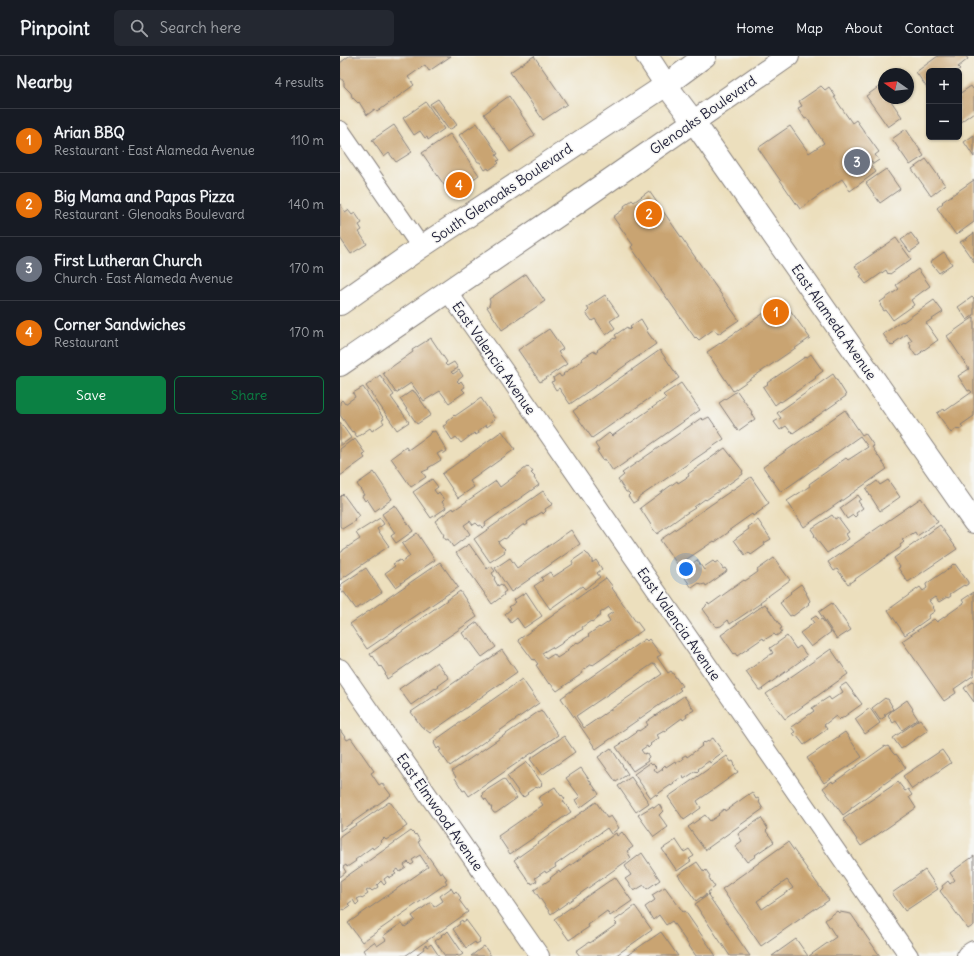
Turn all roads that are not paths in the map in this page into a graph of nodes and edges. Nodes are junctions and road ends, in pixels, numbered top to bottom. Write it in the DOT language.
graph roads {
  1 [pos="648,56"];
  2 [pos="705,56"];
  3 [pos="788,56"];
  4 [pos="666,85"];
  5 [pos="694,122"];
  6 [pos="340,130"];
  7 [pos="421,247"];
  8 [pos="448,292"];
  9 [pos="340,304"];
  10 [pos="340,365"];
  11 [pos="974,522"];
  12 [pos="340,668"];
  13 [pos="974,952"];
  14 [pos="540,956"];
  15 [pos="909,956"];
  16 [pos="968,956"];
  1 -- 4 [label="main road, East Alameda Avenue"];
  2 -- 4 [label="main road"];
  3 -- 5 [label="main road, Glenoaks Boulevard"];
  4 -- 5 [label="main road, East Alameda Avenue"];
  4 -- 7 [label="main road, South Glenoaks Boulevard"];
  5 -- 8 [label="main road, Glenoaks Boulevard"];
  5 -- 11 [label="main road, East Alameda Avenue"];
  6 -- 7 [label="street"];
  7 -- 9 [label="main road, South Glenoaks Boulevard"];
  8 -- 10 [label="main road"];
  8 -- 15 [label="street, East Valencia Avenue"];
  12 -- 14 [label="street, East Elmwood Avenue"];
  13 -- 16 [label="main road"];
}
